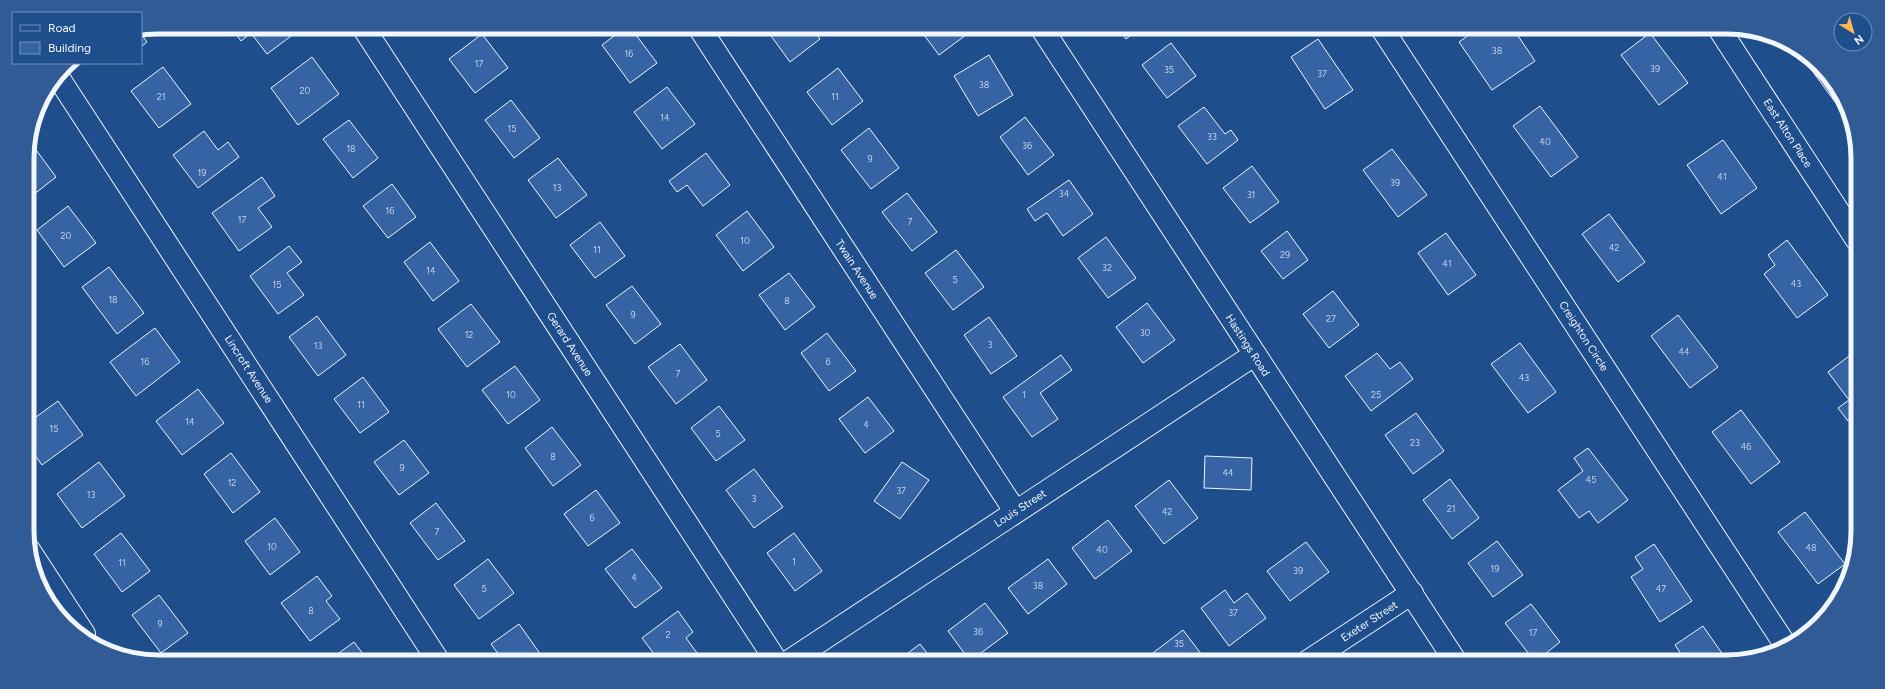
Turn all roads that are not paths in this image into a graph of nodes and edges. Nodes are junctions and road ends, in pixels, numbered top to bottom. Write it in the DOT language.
graph roads {
  1 [pos="368,34"];
  2 [pos="704,34"];
  3 [pos="1046,34"];
  4 [pos="1386,34"];
  5 [pos="1723,34"];
  6 [pos="61,82"];
  7 [pos="1851,231"];
  8 [pos="1254,355"];
  9 [pos="1015,511"];
  10 [pos="39,566"];
  11 [pos="1412,594"];
  12 [pos="79,626"];
  13 [pos="1783,641"];
  14 [pos="434,655"];
  15 [pos="772,655"];
  16 [pos="799,655"];
  17 [pos="1318,655"];
  18 [pos="1451,655"];
  1 -- 15 [label="street, Gerard Avenue"];
  2 -- 9 [label="street, Twain Avenue"];
  3 -- 8 [label="street, Hastings Road"];
  4 -- 13 [label="street, Creighton Circle"];
  5 -- 7 [label="street, East Alton Place"];
  6 -- 14 [label="street, Lincroft Avenue"];
  8 -- 9 [label="street, Louis Street"];
  8 -- 11 [label="street, Hastings Road"];
  9 -- 16 [label="street, Louis Street"];
  10 -- 12 [label="street"];
  11 -- 17 [label="street, Exeter Street"];
  11 -- 18 [label="street, Hastings Road"];
}
